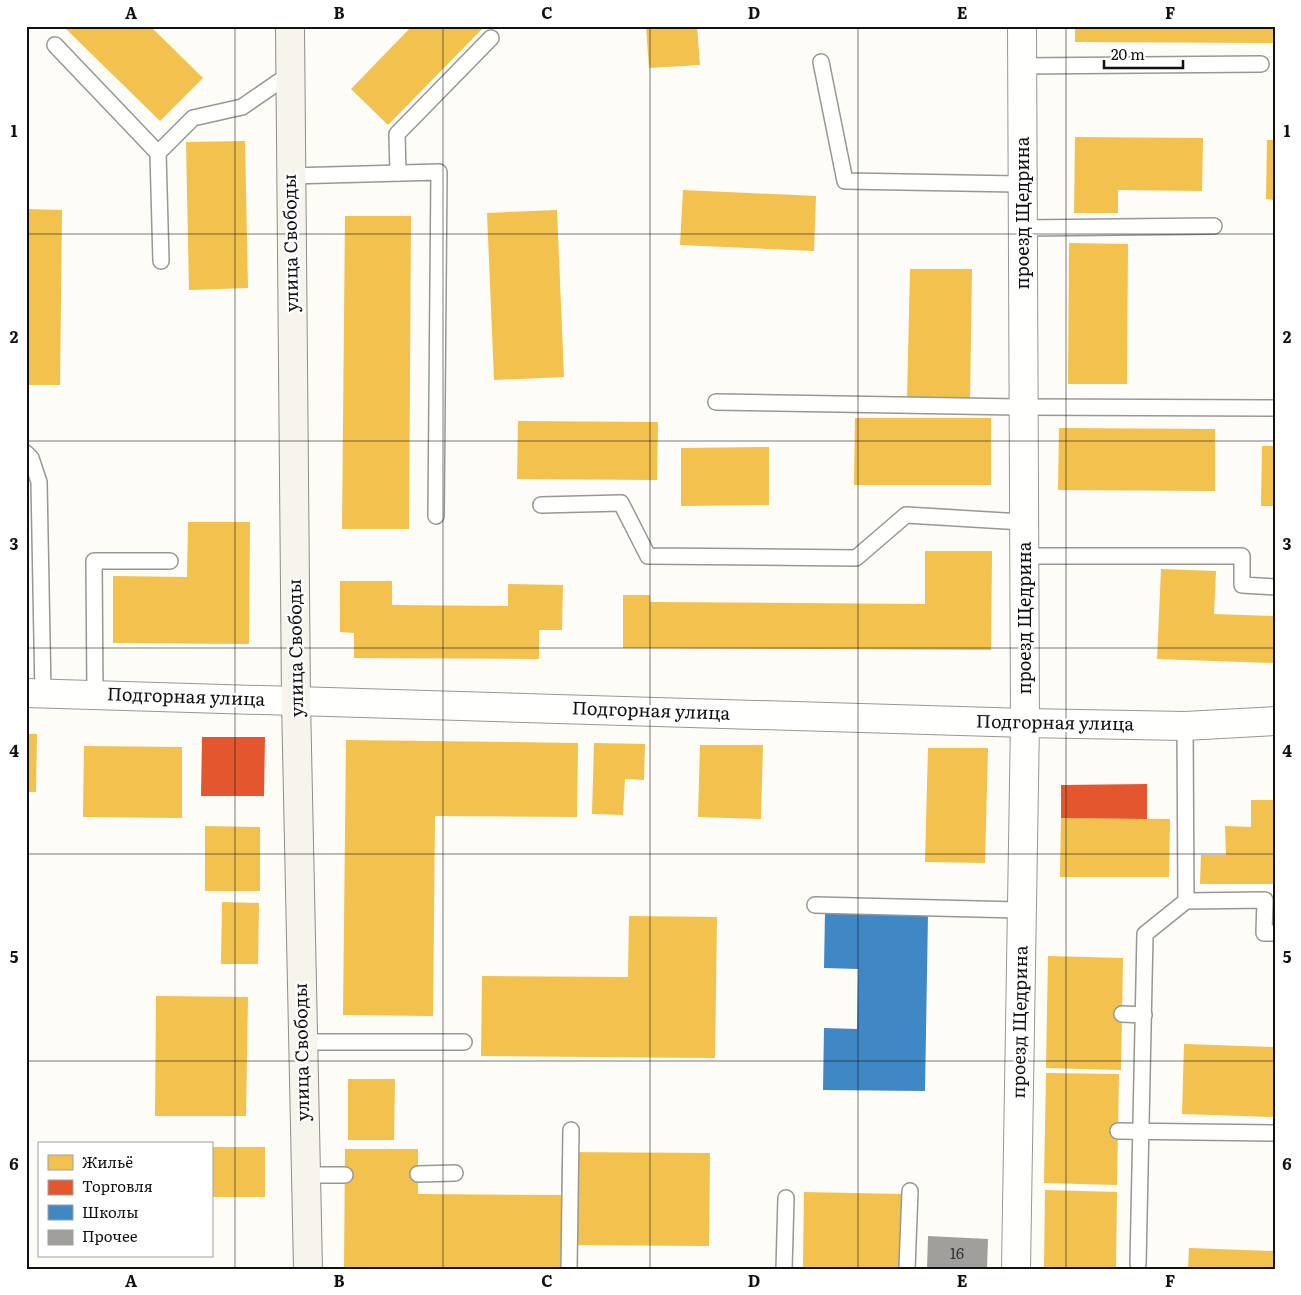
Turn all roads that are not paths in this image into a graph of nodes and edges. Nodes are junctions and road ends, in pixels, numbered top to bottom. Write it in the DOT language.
graph roads {
  1 [pos="290,26"];
  2 [pos="1022,26"];
  3 [pos="492,38"];
  4 [pos="55,45"];
  5 [pos="821,62"];
  6 [pos="1262,64"];
  7 [pos="1022,66"];
  8 [pos="290,74"];
  9 [pos="158,153"];
  10 [pos="398,173"];
  11 [pos="290,176"];
  12 [pos="1022,184"];
  13 [pos="1214,226"];
  14 [pos="1023,228"];
  15 [pos="161,261"];
  16 [pos="716,402"];
  17 [pos="1024,407"];
  18 [pos="1275,408"];
  19 [pos="26,453"];
  20 [pos="541,505"];
  21 [pos="33,507"];
  22 [pos="436,516"];
  23 [pos="1024,522"];
  24 [pos="1024,556"];
  25 [pos="170,561"];
  26 [pos="34,562"];
  27 [pos="1275,587"];
  28 [pos="34,693"];
  29 [pos="95,695"];
  30 [pos="296,700"];
  31 [pos="1275,721"];
  32 [pos="1025,723"];
  33 [pos="1185,726"];
  34 [pos="1186,901"];
  35 [pos="815,905"];
  36 [pos="1022,910"];
  37 [pos="1275,933"];
  38 [pos="1122,1014"];
  39 [pos="1144,1015"];
  40 [pos="302,1042"];
  41 [pos="464,1042"];
  42 [pos="571,1130"];
  43 [pos="1118,1131"];
  44 [pos="1141,1133"];
  45 [pos="1275,1133"];
  46 [pos="455,1173"];
  47 [pos="418,1174"];
  48 [pos="304,1175"];
  49 [pos="345,1175"];
  50 [pos="910,1191"];
  51 [pos="786,1198"];
  52 [pos="1138,1264"];
  53 [pos="308,1269"];
  54 [pos="569,1269"];
  55 [pos="784,1269"];
  56 [pos="907,1269"];
  57 [pos="1016,1269"];
  1 -- 8 [label="street, улица Свободы"];
  2 -- 7 [label="street, проезд Щедрина"];
  3 -- 10 [label="lane"];
  4 -- 9 [label="lane"];
  5 -- 12 [label="lane"];
  6 -- 7 [label="lane"];
  7 -- 12 [label="street, проезд Щедрина"];
  8 -- 9 [label="lane"];
  8 -- 11 [label="street, улица Свободы"];
  9 -- 15 [label="lane"];
  10 -- 11 [label="lane"];
  10 -- 22 [label="lane"];
  11 -- 30 [label="street, улица Свободы"];
  12 -- 14 [label="street, проезд Щедрина"];
  13 -- 14 [label="lane"];
  14 -- 17 [label="street, проезд Щедрина"];
  16 -- 17 [label="lane"];
  17 -- 18 [label="lane"];
  17 -- 23 [label="street, проезд Щедрина"];
  19 -- 21 [label="lane"];
  20 -- 23 [label="lane"];
  21 -- 26 [label="lane"];
  23 -- 24 [label="street, проезд Щедрина"];
  24 -- 27 [label="lane"];
  24 -- 32 [label="street, проезд Щедрина"];
  25 -- 29 [label="lane"];
  26 -- 28 [label="lane"];
  28 -- 29 [label="street, Подгорная улица"];
  29 -- 30 [label="street, Подгорная улица"];
  30 -- 32 [label="street, Подгорная улица"];
  30 -- 40 [label="street, улица Свободы"];
  31 -- 33 [label="street, Подгорная улица"];
  32 -- 33 [label="street, Подгорная улица"];
  32 -- 36 [label="street, проезд Щедрина"];
  33 -- 34 [label="lane"];
  34 -- 37 [label="lane"];
  34 -- 39 [label="lane"];
  35 -- 36 [label="lane"];
  36 -- 57 [label="street, проезд Щедрина"];
  38 -- 39 [label="lane"];
  39 -- 44 [label="lane"];
  40 -- 41 [label="lane"];
  40 -- 48 [label="street, улица Свободы"];
  42 -- 54 [label="lane"];
  43 -- 44 [label="lane"];
  44 -- 45 [label="lane"];
  44 -- 52 [label="lane"];
  46 -- 47 [label="lane"];
  48 -- 49 [label="lane"];
  48 -- 53 [label="street, улица Свободы"];
  50 -- 56 [label="lane"];
  51 -- 55 [label="lane"];
}
